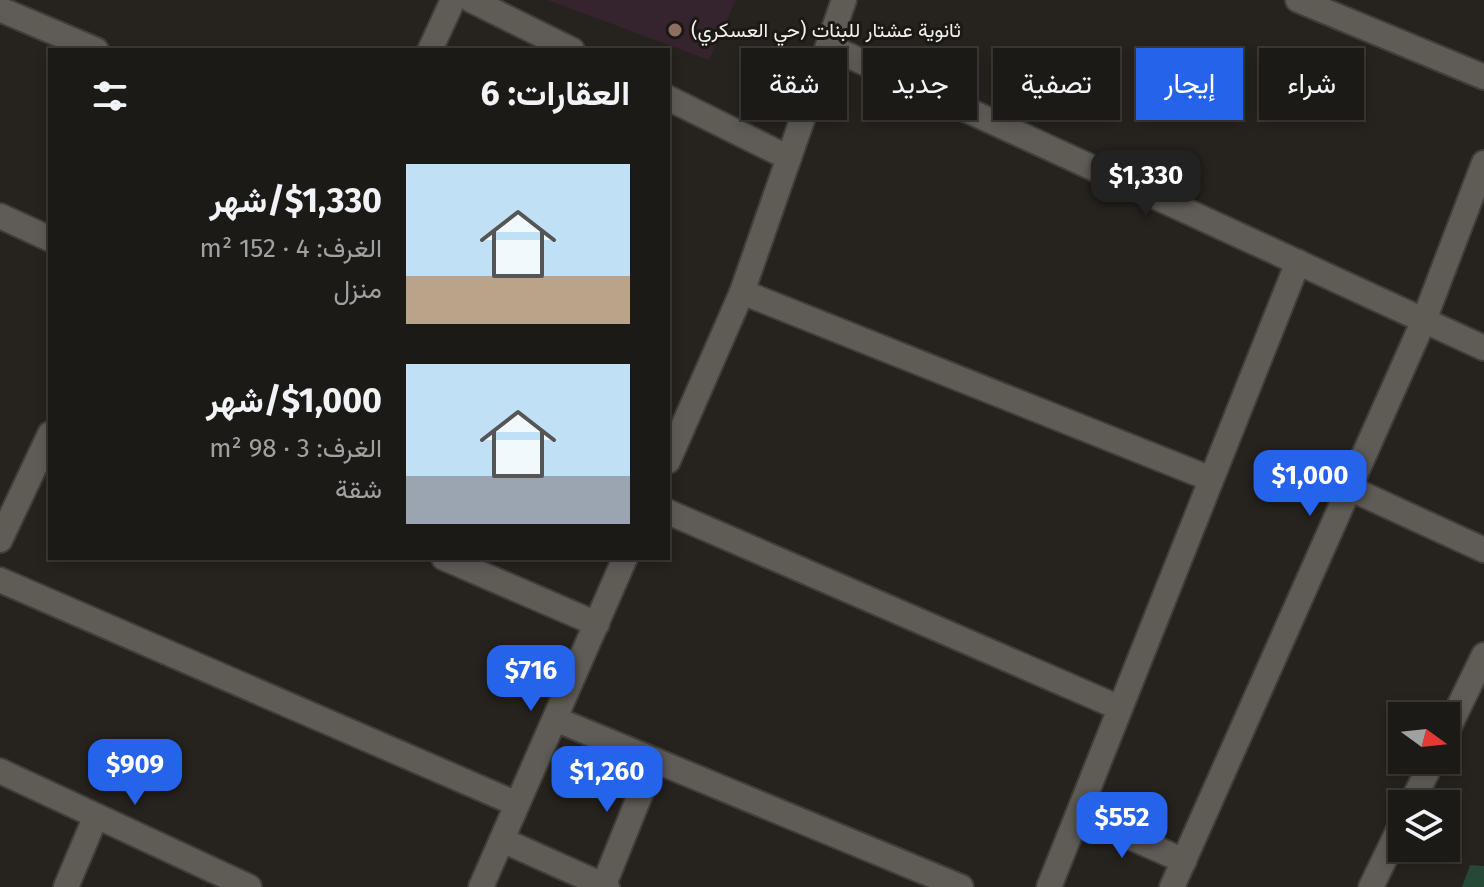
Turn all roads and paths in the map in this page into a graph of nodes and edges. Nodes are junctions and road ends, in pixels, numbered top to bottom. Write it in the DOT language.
graph roads {
  1 [pos="453,0"];
  2 [pos="471,0"];
  3 [pos="844,0"];
  4 [pos="1304,1"];
  5 [pos="4,10"];
  6 [pos="828,46"];
  7 [pos="91,48"];
  8 [pos="431,48"];
  9 [pos="568,48"];
  10 [pos="1484,77"];
  11 [pos="670,99"];
  12 [pos="789,158"];
  13 [pos="1484,163"];
  14 [pos="0,216"];
  15 [pos="48,238"];
  16 [pos="1298,262"];
  17 [pos="742,292"];
  18 [pos="1424,320"];
  19 [pos="1484,348"];
  20 [pos="48,438"];
  21 [pos="670,456"];
  22 [pos="1211,479"];
  23 [pos="1349,488"];
  24 [pos="670,513"];
  25 [pos="0,540"];
  26 [pos="1484,550"];
  27 [pos="449,560"];
  28 [pos="624,560"];
  29 [pos="0,580"];
  30 [pos="597,624"];
  31 [pos="1484,655"];
  32 [pos="1460,704"];
  33 [pos="1120,708"];
  34 [pos="555,719"];
  35 [pos="654,760"];
  36 [pos="0,771"];
  37 [pos="517,804"];
  38 [pos="1079,814"];
  39 [pos="96,816"];
  40 [pos="502,840"];
  41 [pos="1388,852"];
  42 [pos="1184,861"];
  43 [pos="66,887"];
  44 [pos="249,887"];
  45 [pos="481,887"];
  46 [pos="605,887"];
  47 [pos="961,887"];
  48 [pos="1049,887"];
  49 [pos="1172,887"];
  50 [pos="1371,887"];
  1 -- 8 [label="street"];
  2 -- 9 [label="street"];
  3 -- 6 [label="street"];
  4 -- 10 [label="street"];
  5 -- 7 [label="street"];
  6 -- 12 [label="street"];
  6 -- 16 [label="street"];
  11 -- 12 [label="street"];
  12 -- 17 [label="street"];
  13 -- 18 [label="street"];
  14 -- 15 [label="street"];
  16 -- 18 [label="street"];
  16 -- 22 [label="street"];
  17 -- 21 [label="street"];
  17 -- 22 [label="street"];
  18 -- 19 [label="street"];
  18 -- 23 [label="street"];
  20 -- 25 [label="street"];
  22 -- 33 [label="street"];
  23 -- 26 [label="street"];
  23 -- 42 [label="street"];
  24 -- 33 [label="street"];
  27 -- 30 [label="street"];
  28 -- 30 [label="street"];
  29 -- 37 [label="street"];
  30 -- 34 [label="street"];
  31 -- 32 [label="street"];
  33 -- 38 [label="street"];
  34 -- 35 [label="street"];
  34 -- 37 [label="street"];
  35 -- 46 [label="street"];
  35 -- 47 [label="street"];
  36 -- 39 [label="street"];
  37 -- 40 [label="street"];
  38 -- 42 [label="street"];
  38 -- 48 [label="street"];
  39 -- 43 [label="street"];
  39 -- 44 [label="street"];
  40 -- 45 [label="street"];
  40 -- 46 [label="street"];
  41 -- 50 [label="street"];
  42 -- 49 [label="street"];
}
